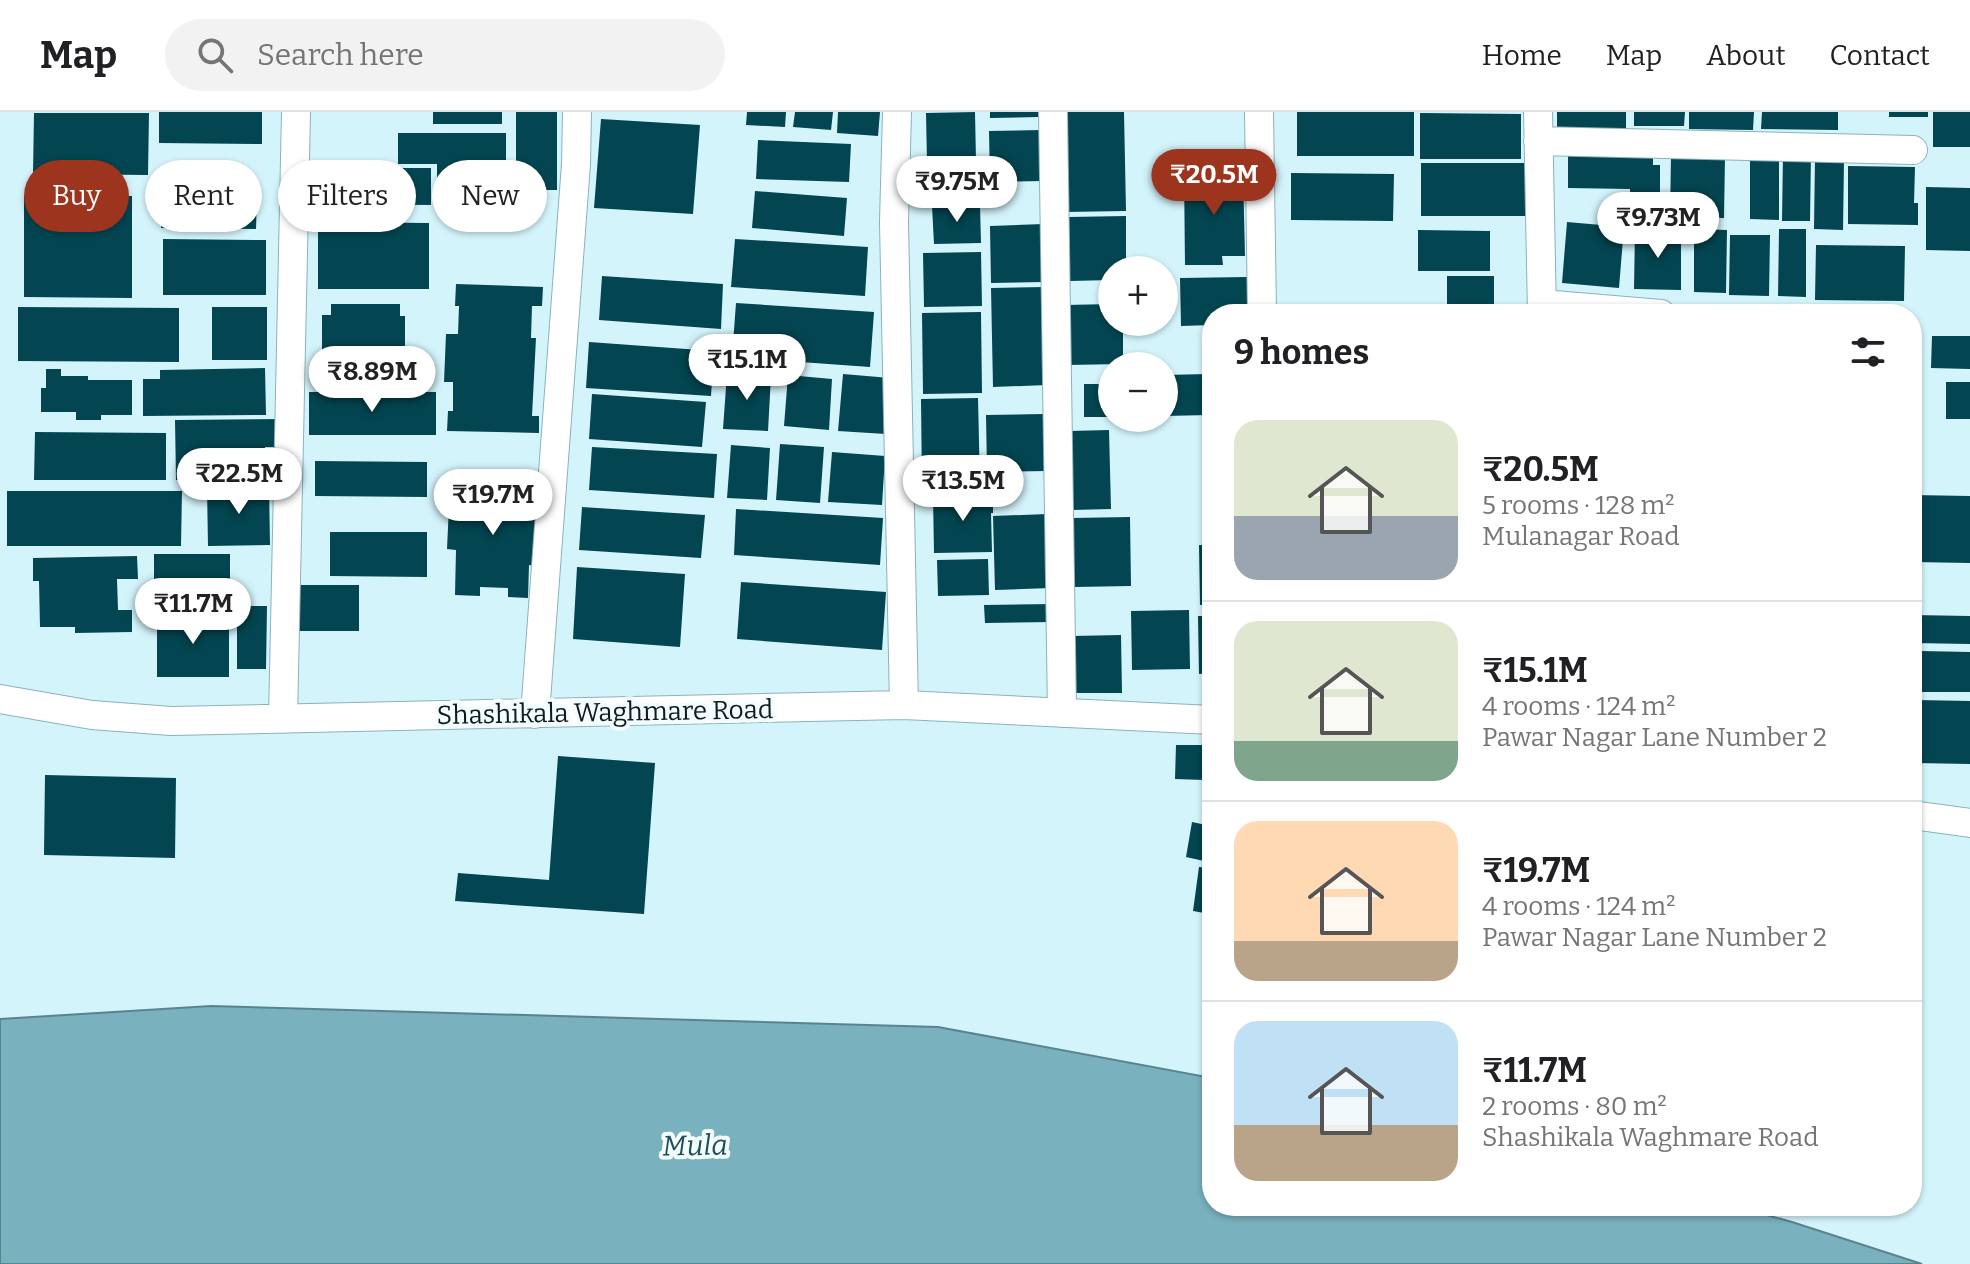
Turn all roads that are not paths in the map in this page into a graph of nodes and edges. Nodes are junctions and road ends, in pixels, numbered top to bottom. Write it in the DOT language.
graph roads {
  1 [pos="296,112"];
  2 [pos="577,112"];
  3 [pos="897,112"];
  4 [pos="1053,112"];
  5 [pos="1259,112"];
  6 [pos="1538,112"];
  7 [pos="1538,141"];
  8 [pos="1913,150"];
  9 [pos="1262,304"];
  10 [pos="1542,304"];
  11 [pos="0,699"];
  12 [pos="904,705"];
  13 [pos="1062,713"];
  14 [pos="535,714"];
  15 [pos="283,719"];
  16 [pos="1202,720"];
  17 [pos="1922,816"];
  18 [pos="1970,823"];
  1 -- 15 [label="street"];
  2 -- 14 [label="street"];
  3 -- 12 [label="street"];
  4 -- 13 [label="street"];
  5 -- 9 [label="street"];
  6 -- 7 [label="street"];
  7 -- 8 [label="street"];
  7 -- 10 [label="street"];
  11 -- 15 [label="street, Shashikala Waghmare Road"];
  12 -- 13 [label="street, Shashikala Waghmare Road"];
  12 -- 14 [label="street, Shashikala Waghmare Road"];
  13 -- 16 [label="street, Shashikala Waghmare Road"];
  14 -- 15 [label="street, Shashikala Waghmare Road"];
  17 -- 18 [label="street"];
}
